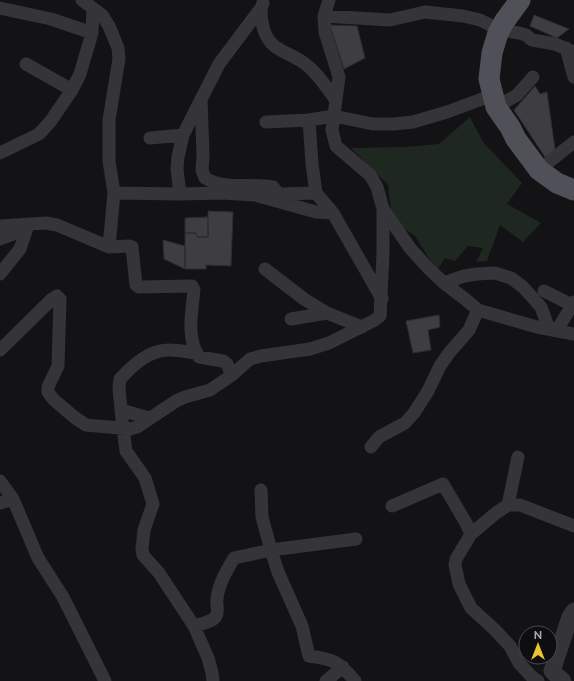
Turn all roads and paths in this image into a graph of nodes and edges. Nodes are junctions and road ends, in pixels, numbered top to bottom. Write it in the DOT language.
graph roads {
  1 [pos="82,0"];
  2 [pos="329,0"];
  3 [pos="520,0"];
  4 [pos="262,4"];
  5 [pos="0,8"];
  6 [pos="93,9"];
  7 [pos="324,16"];
  8 [pos="500,30"];
  9 [pos="92,34"];
  10 [pos="570,50"];
  11 [pos="26,64"];
  12 [pos="533,77"];
  13 [pos="574,77"];
  14 [pos="72,90"];
  15 [pos="201,97"];
  16 [pos="335,98"];
  17 [pos="494,101"];
  18 [pos="334,116"];
  19 [pos="309,120"];
  20 [pos="266,122"];
  21 [pos="183,135"];
  22 [pos="150,138"];
  23 [pos="574,142"];
  24 [pos="0,153"];
  25 [pos="539,170"];
  26 [pos="574,190"];
  27 [pos="114,193"];
  28 [pos="316,193"];
  29 [pos="180,194"];
  30 [pos="279,198"];
  31 [pos="383,209"];
  32 [pos="333,213"];
  33 [pos="28,224"];
  34 [pos="0,226"];
  35 [pos="0,239"];
  36 [pos="109,247"];
  37 [pos="265,269"];
  38 [pos="0,274"];
  39 [pos="444,284"];
  40 [pos="544,291"];
  41 [pos="382,299"];
  42 [pos="573,304"];
  43 [pos="478,310"];
  44 [pos="327,313"];
  45 [pos="291,319"];
  46 [pos="362,327"];
  47 [pos="553,330"];
  48 [pos="574,334"];
  49 [pos="0,350"];
  50 [pos="196,353"];
  51 [pos="232,375"];
  52 [pos="121,410"];
  53 [pos="149,418"];
  54 [pos="122,430"];
  55 [pos="371,447"];
  56 [pos="518,458"];
  57 [pos="0,481"];
  58 [pos="261,490"];
  59 [pos="13,499"];
  60 [pos="0,503"];
  61 [pos="508,505"];
  62 [pos="392,506"];
  63 [pos="574,526"];
  64 [pos="471,534"];
  65 [pos="356,539"];
  66 [pos="271,550"];
  67 [pos="574,611"];
  68 [pos="194,626"];
  69 [pos="343,667"];
  70 [pos="554,678"];
  71 [pos="105,681"];
  72 [pos="213,681"];
  73 [pos="326,681"];
  74 [pos="355,681"];
  75 [pos="538,681"];
  1 -- 6 [label="street"];
  2 -- 7 [label="street"];
  3 -- 8 [label="main road"];
  4 -- 15 [label="street"];
  4 -- 16 [label="street"];
  5 -- 9 [label="street"];
  6 -- 9 [label="street"];
  6 -- 27 [label="street"];
  7 -- 8 [label="street"];
  7 -- 16 [label="street"];
  8 -- 10 [label="street"];
  8 -- 17 [label="main road"];
  9 -- 14 [label="street"];
  10 -- 13 [label="street"];
  11 -- 14 [label="street"];
  12 -- 17 [label="street"];
  14 -- 24 [label="street"];
  15 -- 21 [label="street"];
  15 -- 30 [label="street"];
  16 -- 18 [label="street"];
  17 -- 18 [label="street"];
  17 -- 25 [label="main road"];
  18 -- 19 [label="street"];
  18 -- 31 [label="street"];
  19 -- 20 [label="street"];
  19 -- 28 [label="street"];
  21 -- 22 [label="street"];
  21 -- 29 [label="street"];
  23 -- 25 [label="street"];
  25 -- 26 [label="main road"];
  27 -- 29 [label="street"];
  27 -- 36 [label="street"];
  28 -- 30 [label="street"];
  28 -- 32 [label="street"];
  29 -- 30 [label="street"];
  30 -- 32 [label="street"];
  31 -- 39 [label="street"];
  31 -- 41 [label="street"];
  32 -- 41 [label="street"];
  33 -- 34 [label="street"];
  33 -- 35 [label="street"];
  33 -- 36 [label="street"];
  33 -- 38 [label="street"];
  36 -- 50 [label="street"];
  37 -- 44 [label="street"];
  39 -- 43 [label="street"];
  39 -- 47 [label="street"];
  40 -- 42 [label="street"];
  41 -- 46 [label="street"];
  42 -- 47 [label="street"];
  43 -- 47 [label="street"];
  43 -- 55 [label="street"];
  44 -- 45 [label="street"];
  44 -- 46 [label="street"];
  46 -- 51 [label="street"];
  47 -- 48 [label="street"];
  49 -- 54 [label="street"];
  50 -- 51 [label="street"];
  50 -- 52 [label="street"];
  51 -- 53 [label="street"];
  52 -- 53 [label="street"];
  52 -- 54 [label="street"];
  53 -- 54 [label="street"];
  54 -- 68 [label="street"];
  56 -- 61 [label="street"];
  57 -- 59 [label="street"];
  58 -- 66 [label="street"];
  59 -- 60 [label="street"];
  59 -- 71 [label="street"];
  61 -- 63 [label="street"];
  61 -- 64 [label="street"];
  62 -- 64 [label="street"];
  64 -- 75 [label="street"];
  65 -- 66 [label="street"];
  66 -- 68 [label="street"];
  66 -- 69 [label="street"];
  67 -- 70 [label="street"];
  68 -- 72 [label="street"];
  69 -- 73 [label="street"];
  69 -- 74 [label="street"];
}
